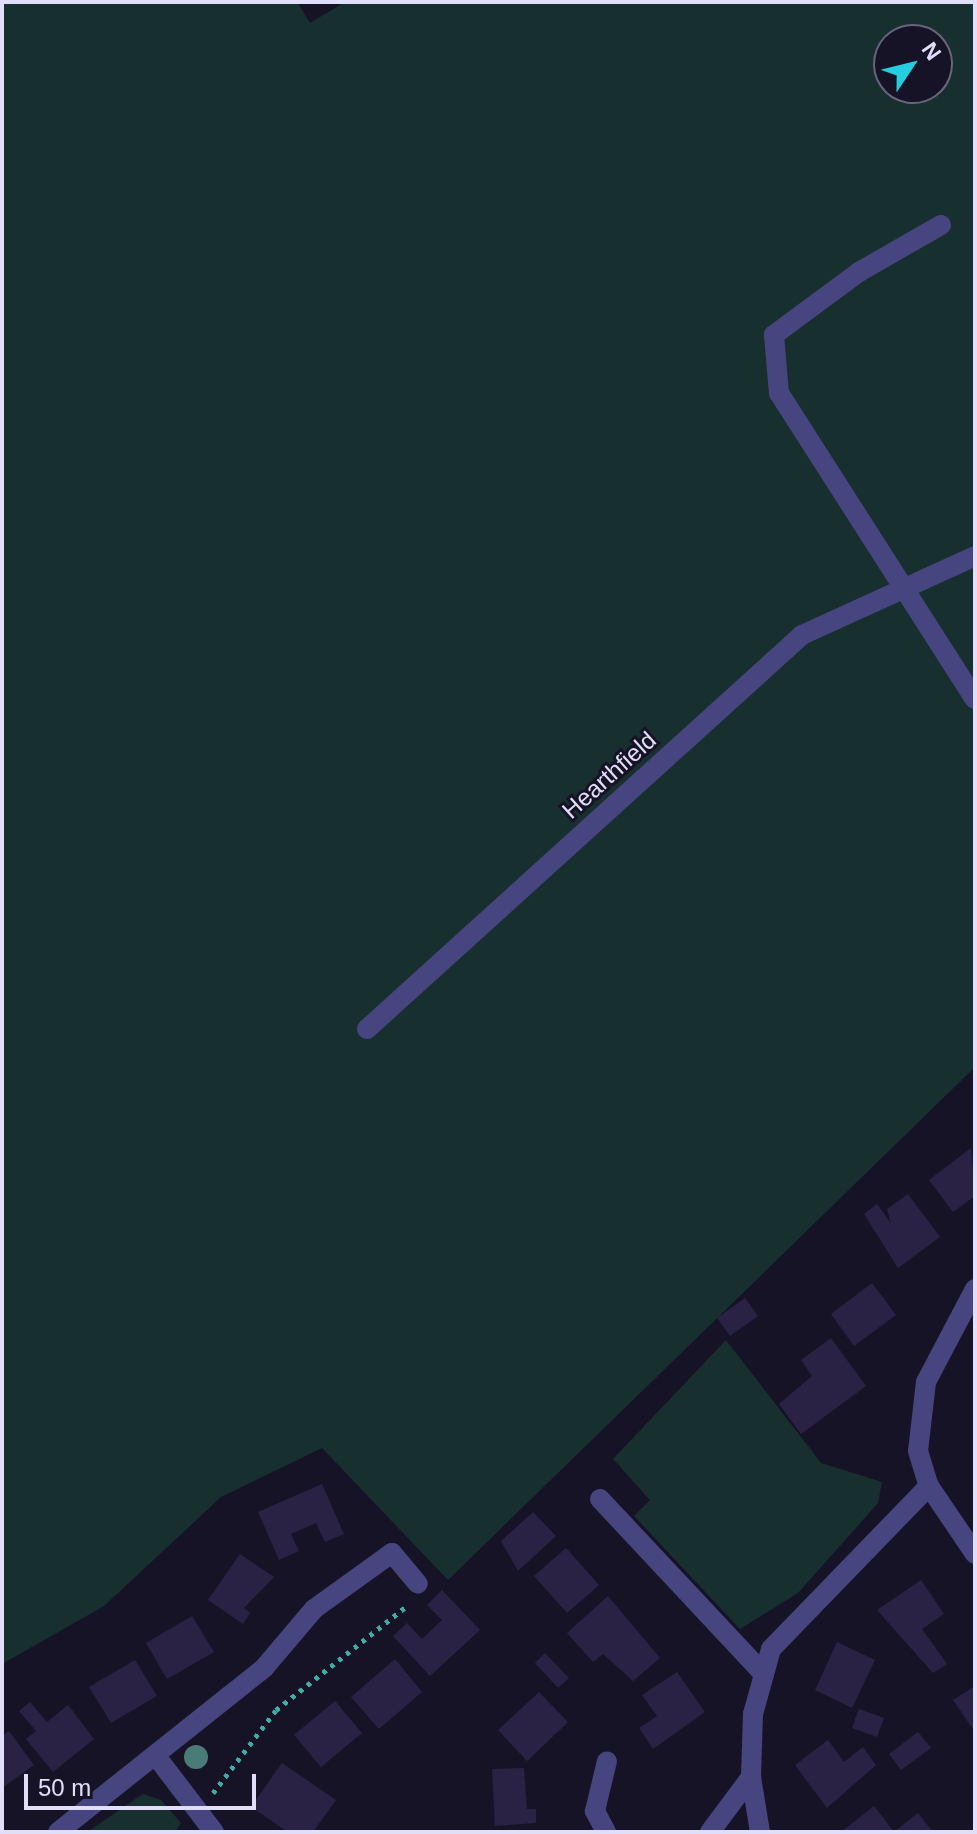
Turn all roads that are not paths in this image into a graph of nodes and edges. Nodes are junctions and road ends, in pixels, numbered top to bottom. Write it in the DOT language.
graph roads {
  1 [pos="941,225"];
  2 [pos="975,556"];
  3 [pos="904,585"];
  4 [pos="975,699"];
  5 [pos="367,1029"];
  6 [pos="975,1289"];
  7 [pos="929,1486"];
  8 [pos="600,1499"];
  9 [pos="975,1554"];
  10 [pos="417,1591"];
  11 [pos="760,1670"];
  12 [pos="156,1756"];
  13 [pos="607,1761"];
  14 [pos="751,1777"];
  15 [pos="58,1832"];
  16 [pos="214,1832"];
  17 [pos="606,1832"];
  18 [pos="710,1832"];
  19 [pos="760,1832"];
  1 -- 3 [label="street"];
  2 -- 3 [label="street, Hearthfield"];
  3 -- 4 [label="street"];
  3 -- 5 [label="street, Hearthfield"];
  6 -- 7 [label="street"];
  7 -- 9 [label="street"];
  7 -- 11 [label="street"];
  8 -- 11 [label="street"];
  10 -- 12 [label="street"];
  11 -- 14 [label="street"];
  12 -- 15 [label="street"];
  12 -- 16 [label="street"];
  13 -- 17 [label="street"];
  14 -- 18 [label="street"];
  14 -- 19 [label="street"];
}
